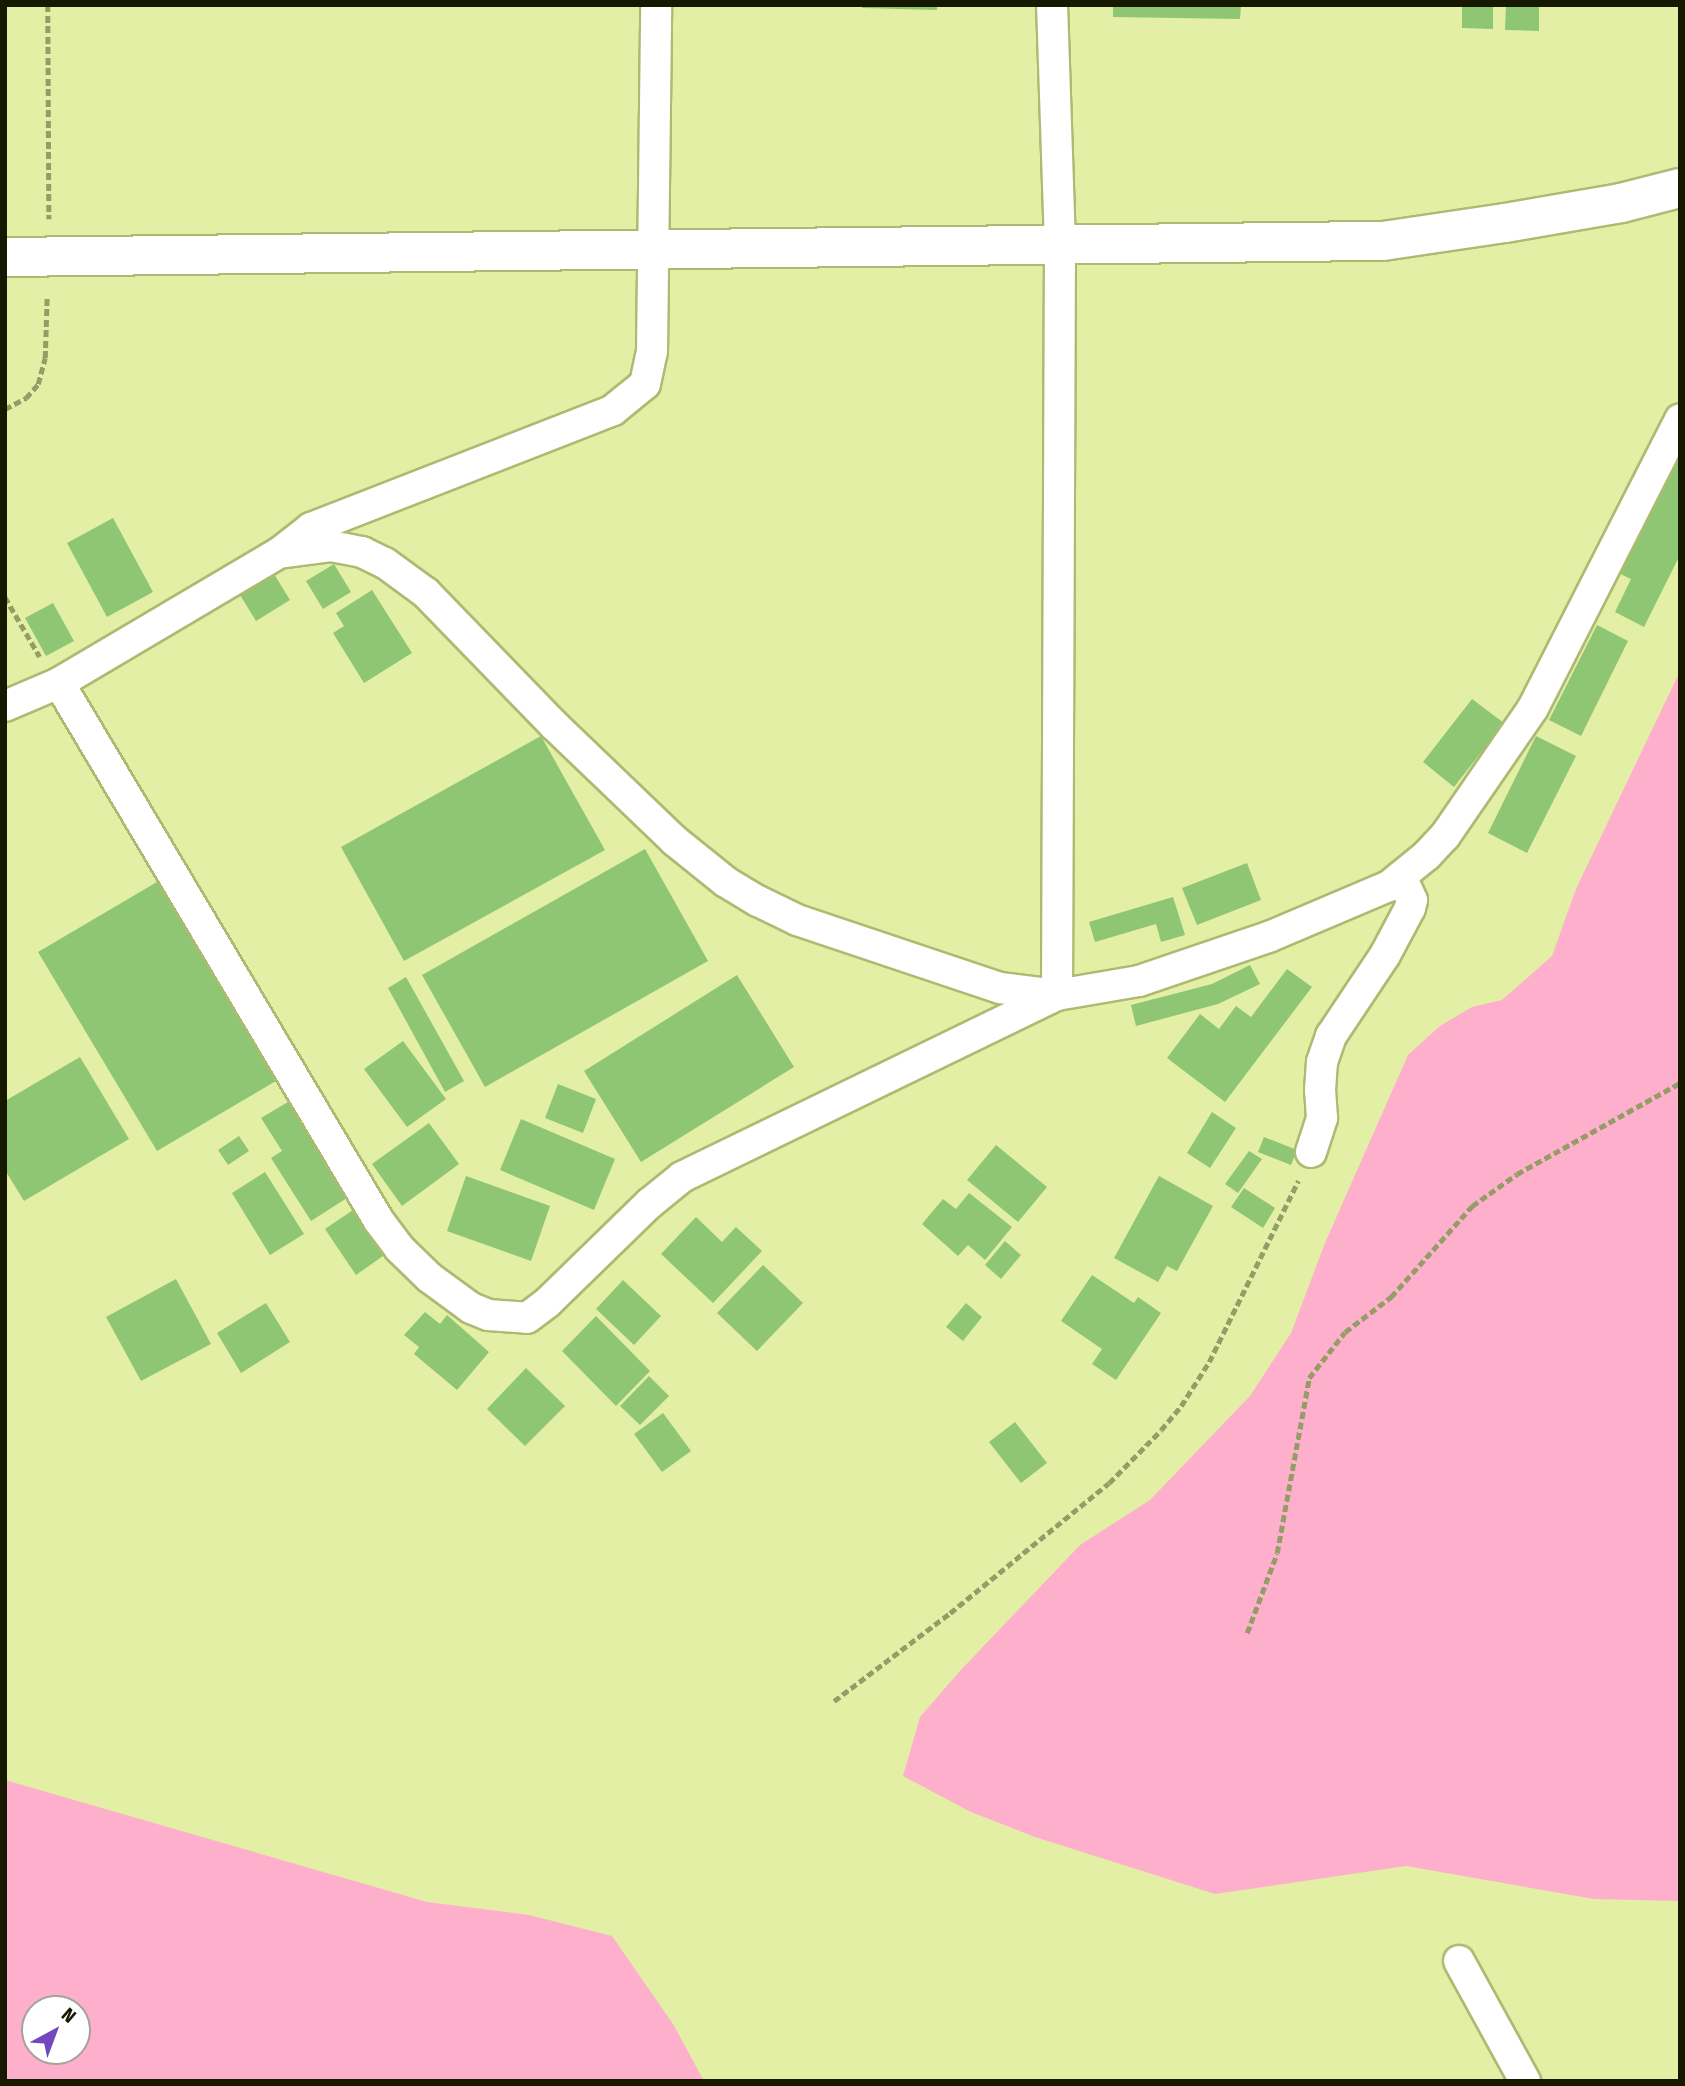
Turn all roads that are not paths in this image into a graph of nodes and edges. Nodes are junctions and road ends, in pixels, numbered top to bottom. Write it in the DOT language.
graph roads {
  1 [pos="656,5"];
  2 [pos="1052,5"];
  3 [pos="1680,188"];
  4 [pos="1060,245"];
  5 [pos="653,251"];
  6 [pos="5,257"];
  7 [pos="1680,419"];
  8 [pos="376,502"];
  9 [pos="279,553"];
  10 [pos="376,559"];
  11 [pos="58,684"];
  12 [pos="5,706"];
  13 [pos="1401,876"];
  14 [pos="1057,995"];
  15 [pos="1311,1152"];
  16 [pos="1459,1961"];
  17 [pos="1525,2081"];
  1 -- 5 [label="street"];
  2 -- 4 [label="street"];
  3 -- 4 [label="street"];
  4 -- 5 [label="street"];
  4 -- 14 [label="street"];
  5 -- 6 [label="street"];
  5 -- 8 [label="street"];
  7 -- 13 [label="street"];
  8 -- 9 [label="street"];
  8 -- 10 [label="street"];
  9 -- 10 [label="street"];
  9 -- 11 [label="street"];
  10 -- 14 [label="street"];
  11 -- 12 [label="street"];
  11 -- 14 [label="street"];
  13 -- 14 [label="street"];
  13 -- 15 [label="street"];
  16 -- 17 [label="street"];
}
